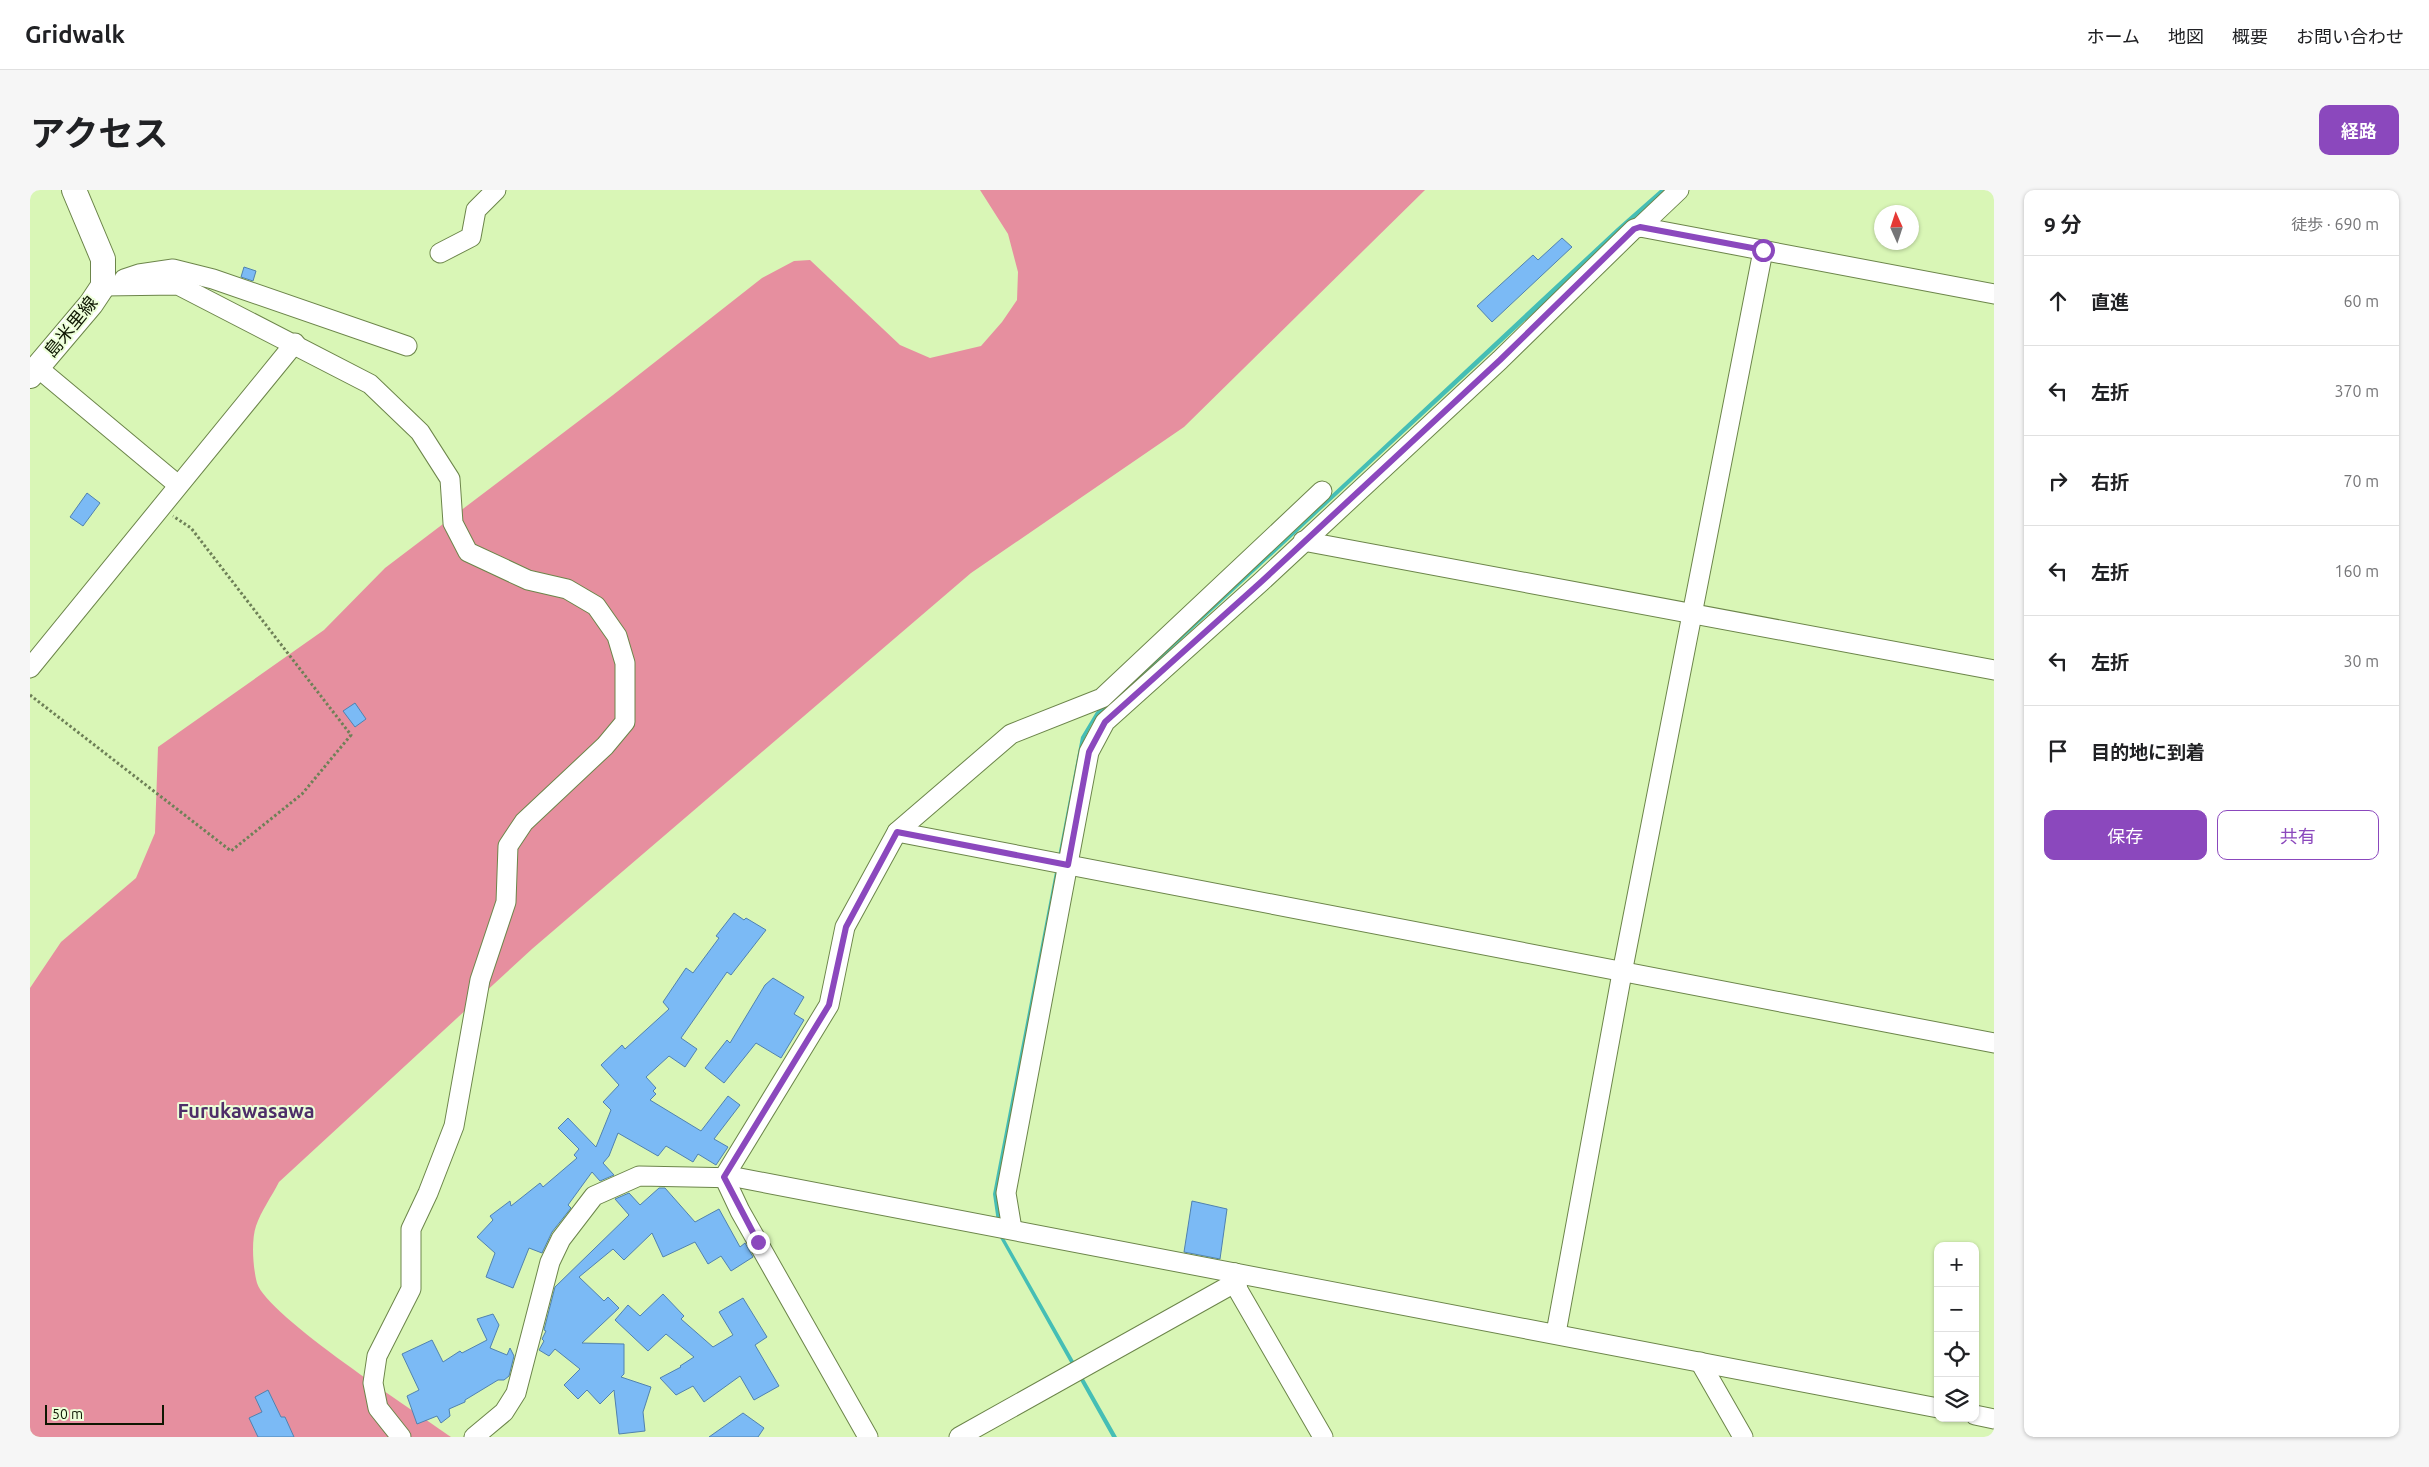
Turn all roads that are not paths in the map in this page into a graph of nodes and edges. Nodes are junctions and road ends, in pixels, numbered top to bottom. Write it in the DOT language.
graph roads {
  1 [pos="74,190"];
  2 [pos="496,190"];
  3 [pos="1679,190"];
  4 [pos="1640,227"];
  5 [pos="1763,250"];
  6 [pos="440,253"];
  7 [pos="104,286"];
  8 [pos="1994,294"];
  9 [pos="295,343"];
  10 [pos="407,346"];
  11 [pos="34,372"];
  12 [pos="178,485"];
  13 [pos="1322,491"];
  14 [pos="1303,541"];
  15 [pos="1692,614"];
  16 [pos="30,668"];
  17 [pos="1994,670"];
  18 [pos="897,832"];
  19 [pos="1068,865"];
  20 [pos="1622,973"];
  21 [pos="1994,1043"];
  22 [pos="724,1177"];
  23 [pos="1012,1229"];
  24 [pos="1235,1273"];
  25 [pos="1556,1333"];
  26 [pos="1700,1362"];
  27 [pos="1934,1407"];
  28 [pos="1979,1416"];
  29 [pos="1994,1419"];
  30 [pos="402,1437"];
  31 [pos="474,1437"];
  32 [pos="868,1437"];
  33 [pos="959,1437"];
  34 [pos="1323,1437"];
  35 [pos="1743,1437"];
  1 -- 7 [label="street, 島米里線"];
  2 -- 6 [label="street"];
  3 -- 4 [label="street"];
  4 -- 5 [label="street"];
  4 -- 14 [label="street"];
  5 -- 8 [label="street"];
  5 -- 15 [label="street"];
  7 -- 9 [label="street"];
  7 -- 10 [label="street"];
  7 -- 11 [label="street, 島米里線"];
  9 -- 12 [label="street"];
  9 -- 30 [label="street"];
  11 -- 12 [label="street"];
  12 -- 16 [label="street"];
  13 -- 18 [label="street"];
  14 -- 15 [label="street"];
  14 -- 19 [label="street"];
  15 -- 17 [label="street"];
  15 -- 20 [label="street"];
  18 -- 19 [label="street"];
  18 -- 22 [label="street"];
  19 -- 20 [label="street"];
  19 -- 23 [label="street"];
  20 -- 21 [label="street"];
  20 -- 25 [label="street"];
  22 -- 23 [label="street"];
  22 -- 31 [label="street"];
  22 -- 32 [label="street"];
  23 -- 24 [label="street"];
  24 -- 25 [label="street"];
  24 -- 33 [label="street"];
  24 -- 34 [label="street"];
  25 -- 26 [label="street"];
  26 -- 27 [label="street"];
  26 -- 35 [label="street"];
  28 -- 29 [label="street"];
}
